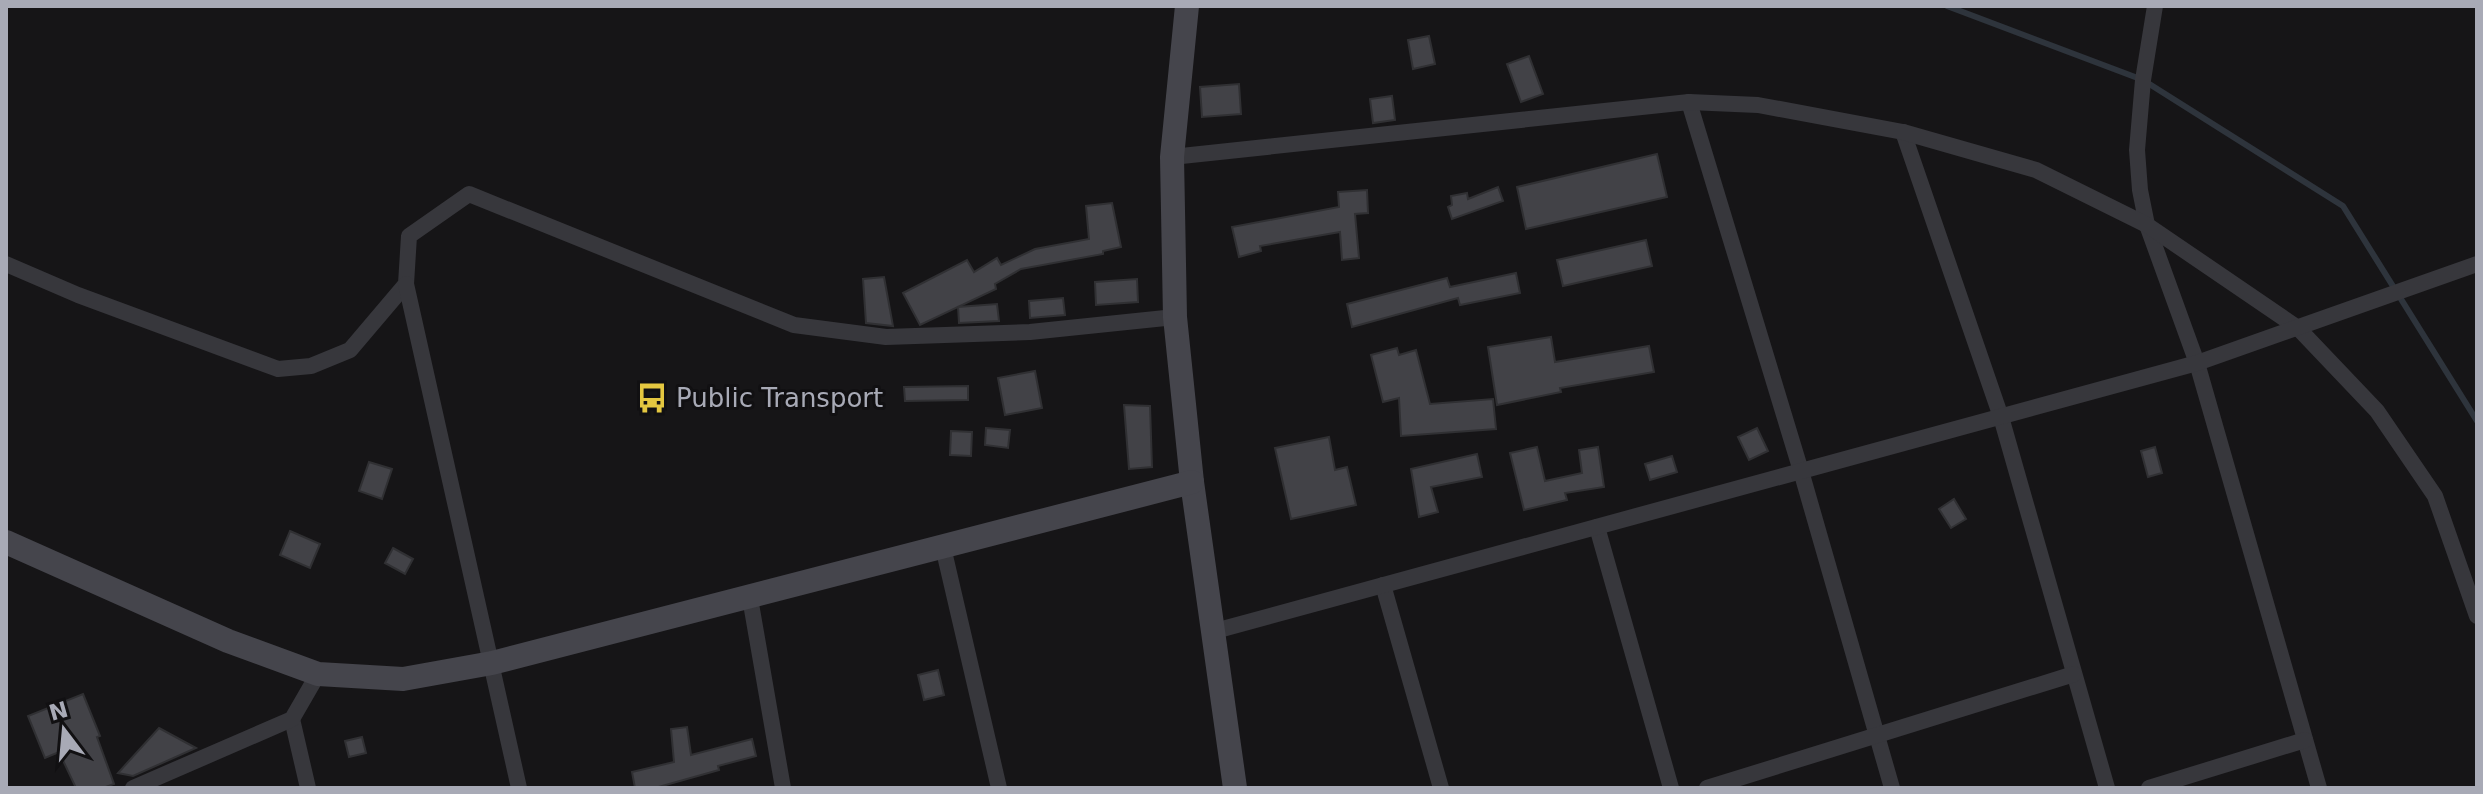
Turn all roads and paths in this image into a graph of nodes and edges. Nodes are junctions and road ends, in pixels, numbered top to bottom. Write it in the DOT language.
graph roads {
  1 [pos="1187,6"];
  2 [pos="2155,6"];
  3 [pos="1689,102"];
  4 [pos="1903,132"];
  5 [pos="1172,157"];
  6 [pos="2147,225"];
  7 [pos="6,264"];
  8 [pos="2477,264"];
  9 [pos="406,284"];
  10 [pos="1175,317"];
  11 [pos="2298,328"];
  12 [pos="2197,363"];
  13 [pos="2001,417"];
  14 [pos="1801,471"];
  15 [pos="1192,482"];
  16 [pos="1597,527"];
  17 [pos="6,542"];
  18 [pos="943,547"];
  19 [pos="1383,585"];
  20 [pos="750,598"];
  21 [pos="2477,616"];
  22 [pos="1215,631"];
  23 [pos="492,663"];
  24 [pos="318,674"];
  25 [pos="2074,674"];
  26 [pos="292,719"];
  27 [pos="1877,734"];
  28 [pos="2305,740"];
  29 [pos="133,788"];
  30 [pos="308,788"];
  31 [pos="519,788"];
  32 [pos="783,788"];
  33 [pos="999,788"];
  34 [pos="1235,788"];
  35 [pos="1441,788"];
  36 [pos="1671,788"];
  37 [pos="1707,788"];
  38 [pos="1892,788"];
  39 [pos="2107,788"];
  40 [pos="2149,788"];
  41 [pos="2319,788"];
  1 -- 5 [label="main road"];
  2 -- 6 [label="street"];
  3 -- 4 [label="street"];
  3 -- 5 [label="street"];
  3 -- 14 [label="street"];
  4 -- 6 [label="street"];
  4 -- 13 [label="street"];
  5 -- 10 [label="main road"];
  6 -- 11 [label="street"];
  6 -- 12 [label="street"];
  7 -- 9 [label="street"];
  8 -- 11 [label="street"];
  9 -- 10 [label="street"];
  9 -- 23 [label="street"];
  10 -- 15 [label="main road"];
  11 -- 12 [label="street"];
  11 -- 21 [label="street"];
  12 -- 13 [label="street"];
  12 -- 28 [label="street"];
  13 -- 14 [label="street"];
  13 -- 25 [label="street"];
  14 -- 16 [label="street"];
  14 -- 27 [label="street"];
  15 -- 18 [label="main road"];
  15 -- 22 [label="main road"];
  16 -- 19 [label="street"];
  16 -- 36 [label="street"];
  17 -- 24 [label="main road"];
  18 -- 20 [label="main road"];
  18 -- 33 [label="street"];
  19 -- 22 [label="street"];
  19 -- 35 [label="street"];
  20 -- 23 [label="main road"];
  20 -- 32 [label="street"];
  22 -- 34 [label="main road"];
  23 -- 24 [label="main road"];
  23 -- 31 [label="street"];
  24 -- 26 [label="street"];
  25 -- 27 [label="street"];
  25 -- 39 [label="street"];
  26 -- 29 [label="street"];
  26 -- 30 [label="street"];
  27 -- 37 [label="street"];
  27 -- 38 [label="street"];
  28 -- 40 [label="street"];
  28 -- 41 [label="street"];
}
